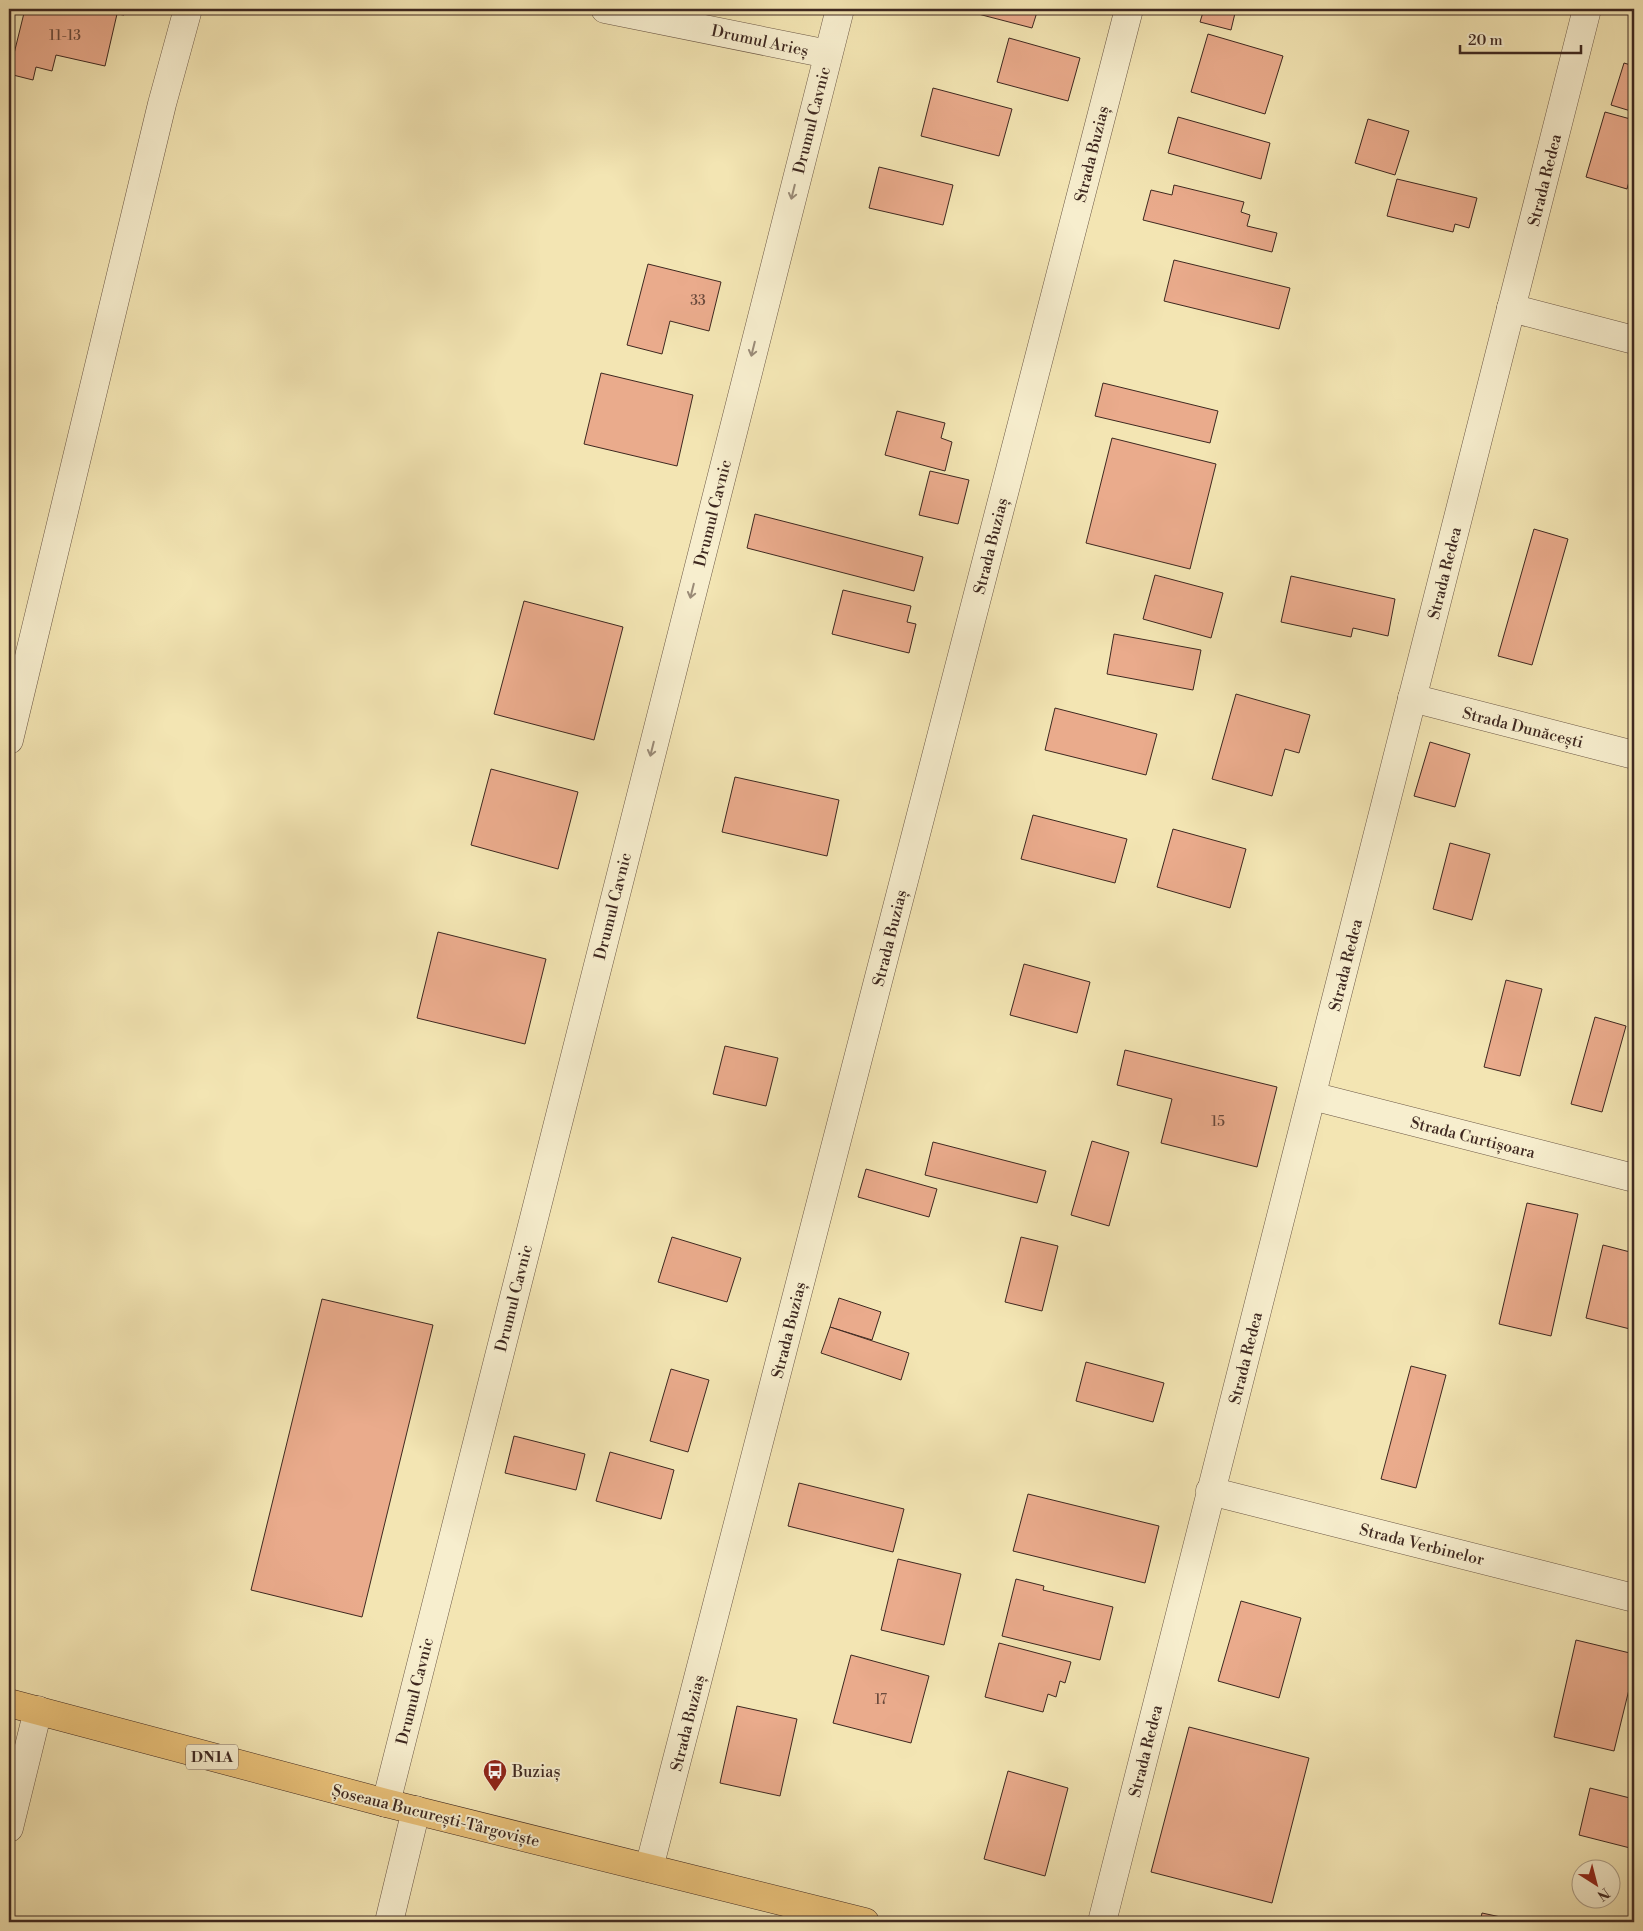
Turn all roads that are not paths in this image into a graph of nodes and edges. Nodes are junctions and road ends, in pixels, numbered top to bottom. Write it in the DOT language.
graph roads {
  1 [pos="188,9"];
  2 [pos="605,9"];
  3 [pos="840,9"];
  4 [pos="1129,9"];
  5 [pos="1587,9"];
  6 [pos="828,54"];
  7 [pos="1511,308"];
  8 [pos="1634,340"];
  9 [pos="1412,698"];
  10 [pos="9,740"];
  11 [pos="1634,755"];
  12 [pos="1312,1096"];
  13 [pos="1634,1178"];
  14 [pos="1210,1491"];
  15 [pos="1634,1598"];
  16 [pos="9,1703"];
  17 [pos="38,1710"];
  18 [pos="386,1803"];
  19 [pos="416,1810"];
  20 [pos="9,1828"];
  21 [pos="649,1868"];
  22 [pos="389,1922"];
  23 [pos="865,1922"];
  24 [pos="1102,1922"];
  1 -- 10 [label="street"];
  2 -- 6 [label="street, Drumul Arieș"];
  3 -- 6 [label="street, Drumul Cavnic"];
  4 -- 21 [label="street, Strada Buziaș"];
  5 -- 7 [label="street, Strada Redea"];
  6 -- 18 [label="street, Drumul Cavnic, one-way"];
  7 -- 8 [label="street"];
  7 -- 9 [label="street, Strada Redea"];
  9 -- 11 [label="street, Strada Dunăcești"];
  9 -- 12 [label="street, Strada Redea"];
  12 -- 13 [label="street, Strada Curtișoara"];
  12 -- 14 [label="street, Strada Redea"];
  14 -- 15 [label="street, Strada Verbinelor"];
  14 -- 24 [label="street, Strada Redea"];
  16 -- 17 [label="main road, Șoseaua București-Târgoviște / DN1A"];
  17 -- 18 [label="main road, Șoseaua București-Târgoviște / DN1A"];
  17 -- 20 [label="street"];
  18 -- 19 [label="main road, Șoseaua București-Târgoviște / DN1A"];
  19 -- 21 [label="main road, Șoseaua București-Târgoviște / DN1A"];
  19 -- 22 [label="street"];
  21 -- 23 [label="main road, Șoseaua București-Târgoviște / DN1A"];
}
